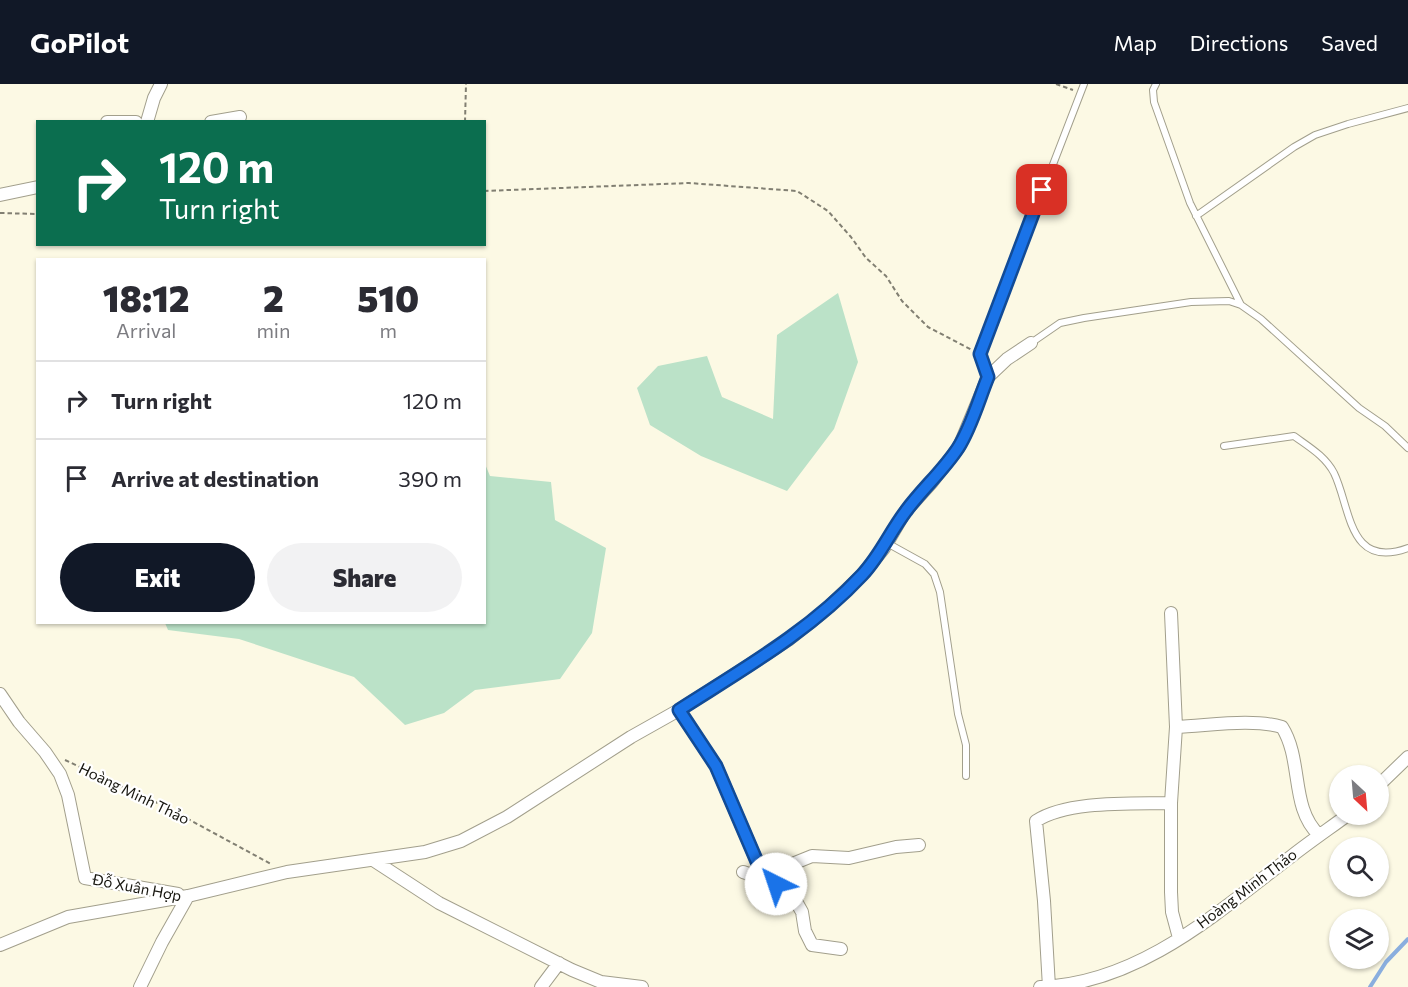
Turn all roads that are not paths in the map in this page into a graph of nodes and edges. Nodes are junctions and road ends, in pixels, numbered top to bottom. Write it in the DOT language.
graph roads {
  1 [pos="162,84"];
  2 [pos="1084,84"];
  3 [pos="1156,84"];
  4 [pos="1408,108"];
  5 [pos="240,117"];
  6 [pos="148,120"];
  7 [pos="223,120"];
  8 [pos="36,187"];
  9 [pos="0,195"];
  10 [pos="1196,216"];
  11 [pos="1241,305"];
  12 [pos="1031,343"];
  13 [pos="988,377"];
  14 [pos="1224,446"];
  15 [pos="1408,448"];
  16 [pos="887,543"];
  17 [pos="1408,548"];
  18 [pos="1171,613"];
  19 [pos="0,694"];
  20 [pos="679,710"];
  21 [pos="1176,727"];
  22 [pos="1408,757"];
  23 [pos="1389,775"];
  24 [pos="966,776"];
  25 [pos="1171,803"];
  26 [pos="1334,825"];
  27 [pos="1320,836"];
  28 [pos="919,845"];
  29 [pos="372,860"];
  30 [pos="742,872"];
  31 [pos="765,875"];
  32 [pos="188,896"];
  33 [pos="1179,938"];
  34 [pos="0,945"];
  35 [pos="841,950"];
  36 [pos="559,963"];
  37 [pos="614,985"];
  38 [pos="140,987"];
  39 [pos="541,987"];
  40 [pos="642,987"];
  41 [pos="1040,987"];
  42 [pos="1049,987"];
  1 -- 6 [label="street"];
  2 -- 13 [label="lane"];
  3 -- 10 [label="lane"];
  4 -- 10 [label="lane"];
  5 -- 7 [label="street"];
  8 -- 9 [label="street"];
  10 -- 11 [label="lane"];
  11 -- 12 [label="lane"];
  11 -- 15 [label="lane"];
  12 -- 13 [label="street"];
  13 -- 16 [label="street"];
  14 -- 17 [label="lane"];
  16 -- 20 [label="street"];
  16 -- 24 [label="lane"];
  18 -- 21 [label="street"];
  19 -- 32 [label="street, Đỗ Xuân Hợp"];
  20 -- 29 [label="street"];
  20 -- 31 [label="street"];
  21 -- 25 [label="street"];
  21 -- 27 [label="street"];
  22 -- 23 [label="street"];
  25 -- 33 [label="street"];
  25 -- 42 [label="street"];
  26 -- 27 [label="street, Hoàng Minh Thảo"];
  27 -- 33 [label="street, Hoàng Minh Thảo"];
  28 -- 31 [label="street"];
  29 -- 32 [label="street"];
  29 -- 36 [label="street"];
  30 -- 31 [label="street"];
  31 -- 35 [label="street"];
  32 -- 34 [label="street"];
  32 -- 38 [label="street, Đỗ Xuân Hợp"];
  33 -- 42 [label="street, Hoàng Minh Thảo"];
  36 -- 37 [label="street"];
  36 -- 39 [label="street"];
  37 -- 40 [label="street"];
  41 -- 42 [label="street, Hoàng Minh Thảo"];
}
